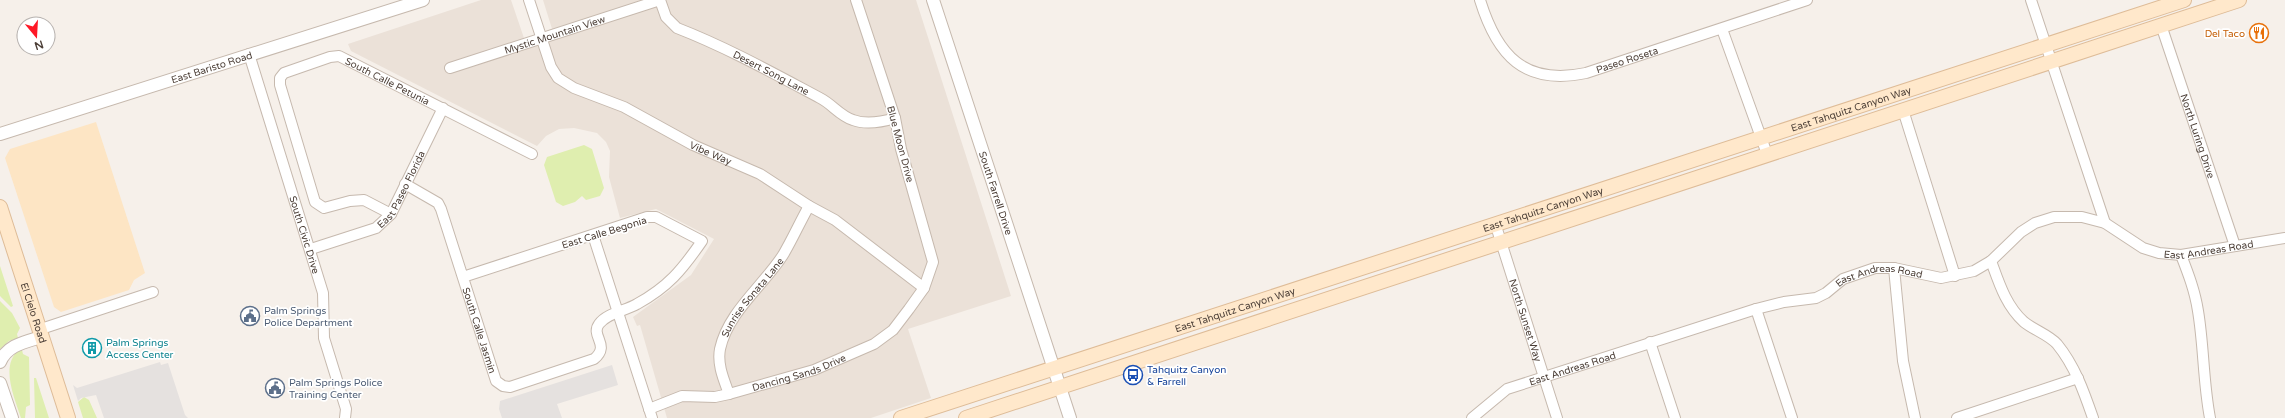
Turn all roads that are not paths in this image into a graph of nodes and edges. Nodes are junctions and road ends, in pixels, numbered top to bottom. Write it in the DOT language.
graph roads {
  1 [pos="423,0"];
  2 [pos="529,0"];
  3 [pos="660,0"];
  4 [pos="856,0"];
  5 [pos="934,0"];
  6 [pos="1480,0"];
  7 [pos="1807,0"];
  8 [pos="2031,0"];
  9 [pos="2184,0"];
  10 [pos="2239,0"];
  11 [pos="2161,25"];
  12 [pos="1722,29"];
  13 [pos="541,38"];
  14 [pos="2047,45"];
  15 [pos="248,54"];
  16 [pos="2052,61"];
  17 [pos="450,68"];
  18 [pos="443,108"];
  19 [pos="1903,110"];
  20 [pos="895,118"];
  21 [pos="0,134"];
  22 [pos="1762,137"];
  23 [pos="532,154"];
  24 [pos="1767,154"];
  25 [pos="405,184"];
  26 [pos="809,206"];
  27 [pos="0,207"];
  28 [pos="390,214"];
  29 [pos="1495,223"];
  30 [pos="2105,223"];
  31 [pos="593,235"];
  32 [pos="2285,238"];
  33 [pos="1501,241"];
  34 [pos="2235,246"];
  35 [pos="311,249"];
  36 [pos="2181,255"];
  37 [pos="1991,261"];
  38 [pos="1894,268"];
  39 [pos="463,276"];
  40 [pos="1955,276"];
  41 [pos="924,288"];
  42 [pos="153,292"];
  43 [pos="1756,309"];
  44 [pos="618,313"];
  45 [pos="40,333"];
  46 [pos="1650,342"];
  47 [pos="0,362"];
  48 [pos="1053,369"];
  49 [pos="0,372"];
  50 [pos="1543,377"];
  51 [pos="2078,378"];
  52 [pos="1059,387"];
  53 [pos="2,388"];
  54 [pos="729,394"];
  55 [pos="650,414"];
  56 [pos="12,418"];
  57 [pos="68,418"];
  58 [pos="345,418"];
  59 [pos="902,418"];
  60 [pos="966,418"];
  61 [pos="1070,418"];
  62 [pos="1472,418"];
  63 [pos="1557,418"];
  64 [pos="1675,418"];
  65 [pos="1792,418"];
  66 [pos="1915,418"];
  67 [pos="1957,418"];
  68 [pos="2093,418"];
  69 [pos="2210,418"];
  1 -- 15 [label="street, East Baristo Road"];
  2 -- 13 [label="street, Vibe Way"];
  3 -- 13 [label="street, Mystic Mountain View"];
  3 -- 20 [label="street, Desert Song Lane"];
  4 -- 20 [label="street, Blue Moon Drive"];
  5 -- 48 [label="street, South Farrell Drive"];
  6 -- 12 [label="street, Paseo Roseta"];
  7 -- 12 [label="street, Paseo Roseta"];
  8 -- 14 [label="street"];
  9 -- 14 [label="main road, East Tahquitz Canyon Way"];
  10 -- 11 [label="main road, East Tahquitz Canyon Way"];
  11 -- 16 [label="main road, East Tahquitz Canyon Way"];
  11 -- 34 [label="street, North Luring Drive"];
  12 -- 22 [label="street"];
  13 -- 17 [label="street, Mystic Mountain View"];
  13 -- 26 [label="street, Vibe Way"];
  14 -- 16 [label="street"];
  14 -- 22 [label="main road, East Tahquitz Canyon Way"];
  15 -- 21 [label="street, East Baristo Road"];
  15 -- 35 [label="street, South Civic Drive"];
  16 -- 19 [label="main road, East Tahquitz Canyon Way"];
  16 -- 30 [label="street"];
  18 -- 23 [label="street, South Calle Petunia"];
  18 -- 25 [label="street, East Paseo Florida"];
  18 -- 28 [label="street, South Calle Petunia"];
  19 -- 24 [label="main road, East Tahquitz Canyon Way"];
  19 -- 40 [label="street"];
  20 -- 41 [label="street, Blue Moon Drive"];
  22 -- 24 [label="street"];
  22 -- 29 [label="main road, East Tahquitz Canyon Way"];
  24 -- 33 [label="main road, East Tahquitz Canyon Way"];
  25 -- 28 [label="street, East Paseo Florida"];
  25 -- 39 [label="street, South Calle Jasmin"];
  26 -- 41 [label="street, Vibe Way"];
  26 -- 54 [label="street, Sunrise Sonata Lane"];
  27 -- 45 [label="main road, El Cielo Road"];
  28 -- 35 [label="street, East Paseo Florida"];
  29 -- 33 [label="street, North Sunset Way"];
  29 -- 48 [label="main road, East Tahquitz Canyon Way"];
  30 -- 36 [label="street, East Andreas Road"];
  30 -- 37 [label="street, East Andreas Road"];
  31 -- 39 [label="street, East Calle Begonia"];
  31 -- 44 [label="street"];
  31 -- 44 [label="street, East Calle Begonia"];
  32 -- 34 [label="street, East Andreas Road"];
  33 -- 50 [label="street, North Sunset Way"];
  33 -- 52 [label="main road, East Tahquitz Canyon Way"];
  34 -- 36 [label="street, East Andreas Road"];
  35 -- 58 [label="street, South Civic Drive"];
  36 -- 69 [label="street"];
  37 -- 40 [label="street, East Andreas Road"];
  37 -- 51 [label="street"];
  38 -- 40 [label="street, East Andreas Road"];
  38 -- 43 [label="street, East Andreas Road"];
  38 -- 66 [label="street"];
  39 -- 44 [label="street, South Calle Jasmin"];
  41 -- 54 [label="street, Dancing Sands Drive"];
  42 -- 45 [label="street"];
  43 -- 46 [label="street, East Andreas Road"];
  43 -- 65 [label="street"];
  44 -- 55 [label="street"];
  45 -- 47 [label="street"];
  45 -- 57 [label="main road, El Cielo Road"];
  46 -- 50 [label="street, East Andreas Road"];
  46 -- 64 [label="street"];
  48 -- 52 [label="street, South Farrell Drive"];
  48 -- 59 [label="main road, East Tahquitz Canyon Way"];
  49 -- 53 [label="street"];
  50 -- 62 [label="street, East Andreas Road"];
  50 -- 63 [label="street, North Sunset Way"];
  51 -- 67 [label="street"];
  51 -- 68 [label="street"];
  52 -- 60 [label="main road, East Tahquitz Canyon Way"];
  52 -- 61 [label="street, South Farrell Drive"];
  53 -- 56 [label="street"];
  54 -- 55 [label="street, Dancing Sands Drive"];
}
